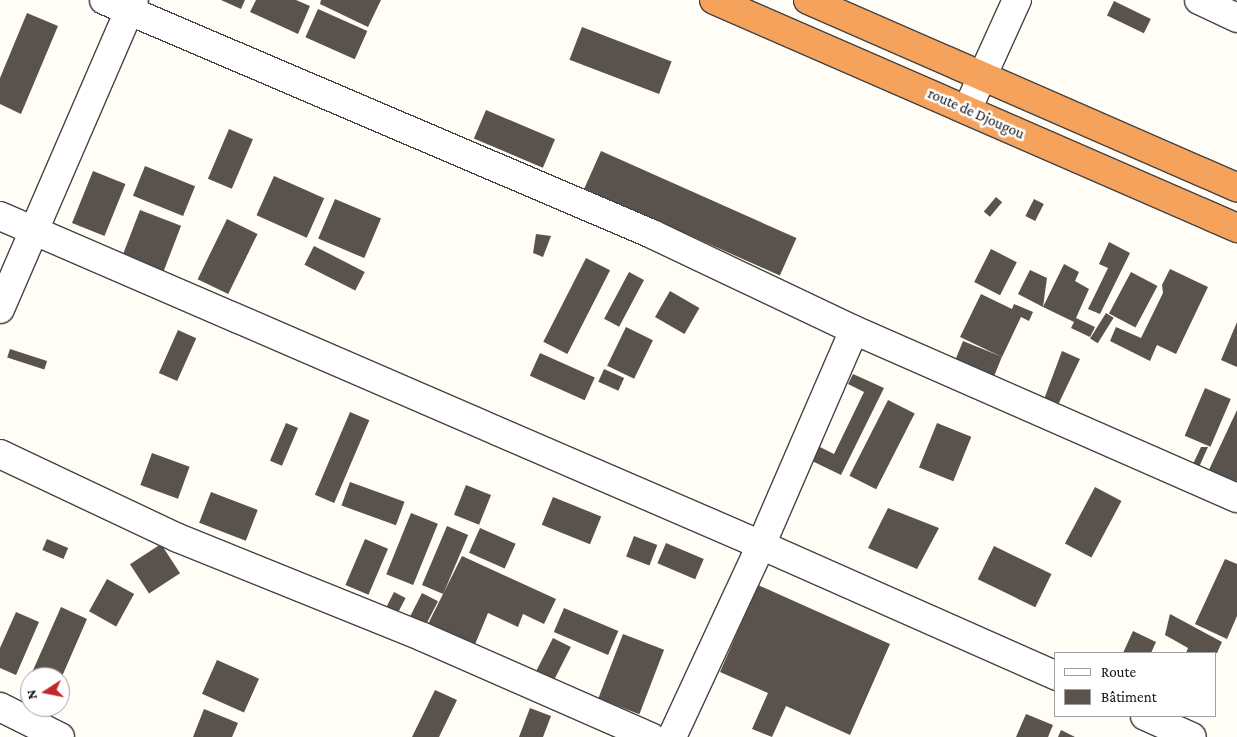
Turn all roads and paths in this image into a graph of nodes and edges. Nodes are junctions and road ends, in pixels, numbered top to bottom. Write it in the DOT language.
graph roads {
  1 [pos="104,0"];
  2 [pos="714,0"];
  3 [pos="808,0"];
  4 [pos="1017,0"];
  5 [pos="1199,0"];
  6 [pos="132,6"];
  7 [pos="1237,18"];
  8 [pos="981,73"];
  9 [pos="967,110"];
  10 [pos="1237,187"];
  11 [pos="0,216"];
  12 [pos="1237,228"];
  13 [pos="35,232"];
  14 [pos="0,309"];
  15 [pos="854,330"];
  16 [pos="0,454"];
  17 [pos="1237,498"];
  18 [pos="761,545"];
  19 [pos="1054,675"];
  20 [pos="0,707"];
  21 [pos="1147,717"];
  22 [pos="60,737"];
  23 [pos="651,737"];
  24 [pos="672,737"];
  25 [pos="1192,737"];
  1 -- 6 [label="street"];
  2 -- 9 [label="highway, route de Djougou"];
  3 -- 8 [label="highway"];
  4 -- 8 [label="street"];
  5 -- 7 [label="street"];
  6 -- 13 [label="street"];
  6 -- 15 [label="street"];
  8 -- 9 [label="street"];
  8 -- 10 [label="highway"];
  9 -- 12 [label="highway, route de Djougou"];
  11 -- 13 [label="street"];
  13 -- 14 [label="street"];
  13 -- 18 [label="street"];
  15 -- 17 [label="street"];
  15 -- 18 [label="street"];
  16 -- 23 [label="street"];
  18 -- 19 [label="street"];
  18 -- 24 [label="street"];
  20 -- 22 [label="street"];
  21 -- 25 [label="street"];
}
